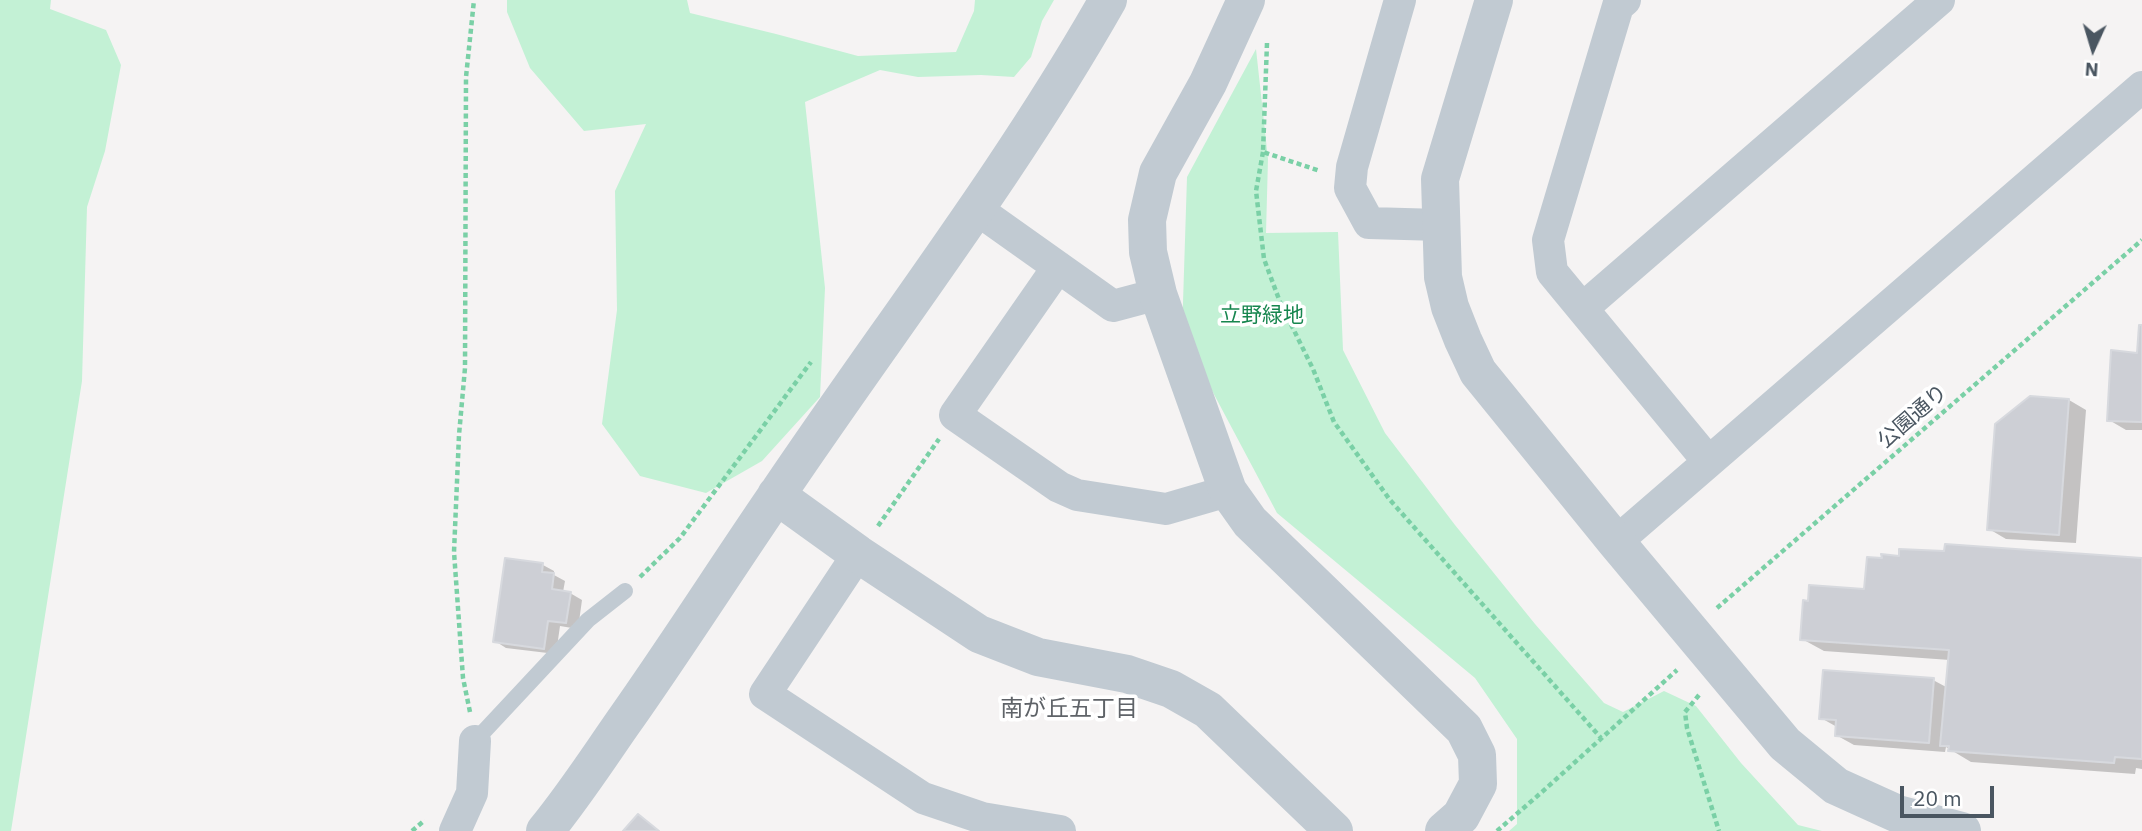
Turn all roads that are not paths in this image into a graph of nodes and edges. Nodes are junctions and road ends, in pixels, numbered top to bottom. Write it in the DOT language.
graph roads {
  1 [pos="1108,0"];
  2 [pos="1247,0"];
  3 [pos="1400,0"];
  4 [pos="1494,0"];
  5 [pos="1939,0"];
  6 [pos="1614,2"];
  7 [pos="2142,87"];
  8 [pos="975,208"];
  9 [pos="1440,225"];
  10 [pos="1058,267"];
  11 [pos="1158,294"];
  12 [pos="1583,308"];
  13 [pos="1708,461"];
  14 [pos="1228,491"];
  15 [pos="776,495"];
  16 [pos="1616,542"];
  17 [pos="864,545"];
  18 [pos="625,591"];
  19 [pos="475,741"];
  20 [pos="455,831"];
  21 [pos="545,831"];
  22 [pos="1060,831"];
  23 [pos="1334,831"];
  24 [pos="1444,831"];
  25 [pos="1962,831"];
  1 -- 8 [label="street"];
  2 -- 11 [label="street"];
  3 -- 9 [label="street"];
  4 -- 9 [label="street"];
  5 -- 12 [label="street"];
  6 -- 12 [label="street"];
  7 -- 13 [label="street"];
  8 -- 10 [label="street"];
  8 -- 15 [label="street"];
  9 -- 16 [label="street"];
  10 -- 11 [label="street"];
  10 -- 14 [label="street"];
  11 -- 14 [label="street"];
  12 -- 13 [label="street"];
  13 -- 16 [label="street"];
  14 -- 24 [label="street"];
  15 -- 17 [label="street"];
  15 -- 21 [label="street"];
  16 -- 25 [label="street"];
  17 -- 22 [label="street"];
  17 -- 23 [label="street"];
  18 -- 19 [label="lane"];
  19 -- 20 [label="street"];
}
